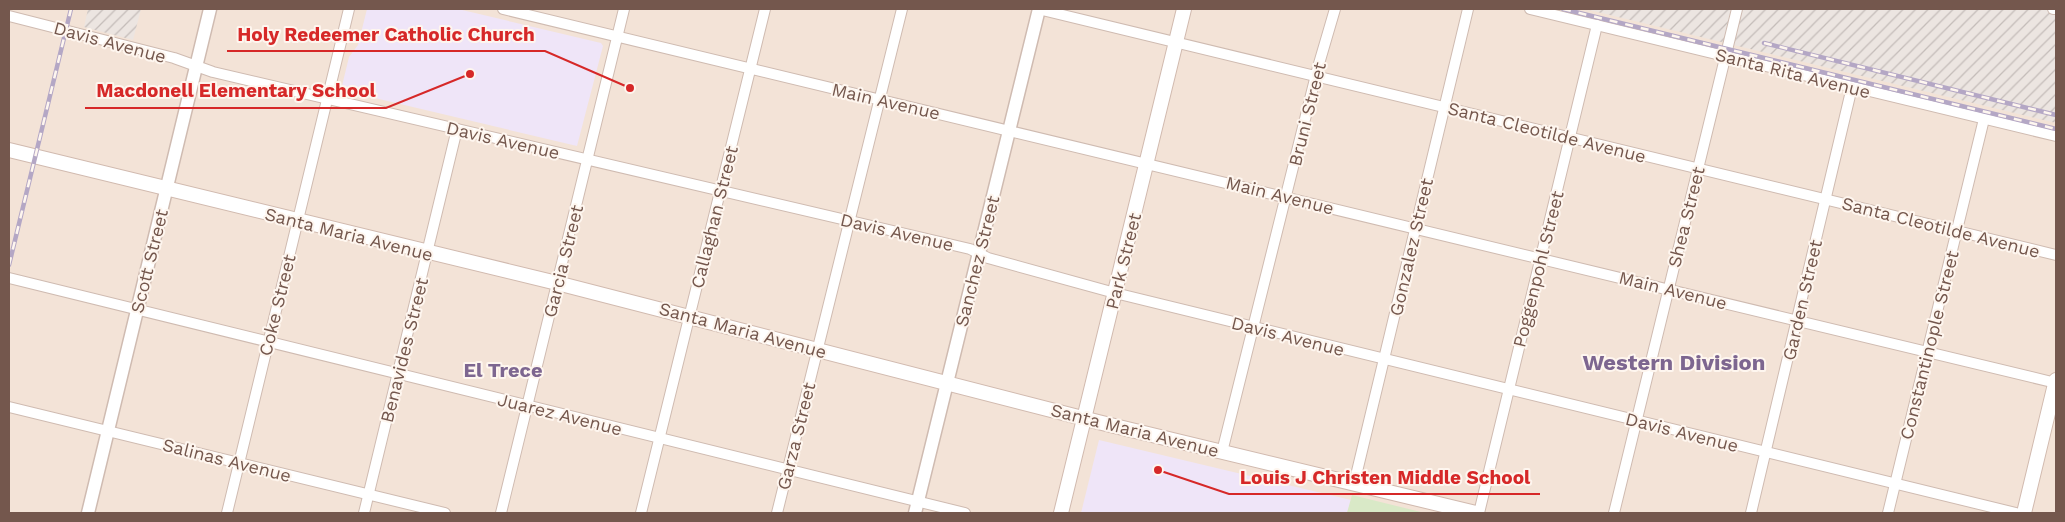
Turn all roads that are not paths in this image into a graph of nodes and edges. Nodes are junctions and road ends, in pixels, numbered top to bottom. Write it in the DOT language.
graph roads {
  1 [pos="210,9"];
  2 [pos="349,9"];
  3 [pos="503,9"];
  4 [pos="624,9"];
  5 [pos="765,9"];
  6 [pos="902,9"];
  7 [pos="1038,9"];
  8 [pos="1184,9"];
  9 [pos="1335,9"];
  10 [pos="1468,9"];
  11 [pos="1530,9"];
  12 [pos="1737,9"];
  13 [pos="9,16"];
  14 [pos="1597,25"];
  15 [pos="617,36"];
  16 [pos="1176,42"];
  17 [pos="1726,56"];
  18 [pos="196,66"];
  19 [pos="750,68"];
  20 [pos="1316,76"];
  21 [pos="1852,87"];
  22 [pos="327,98"];
  23 [pos="880,99"];
  24 [pos="1444,107"];
  25 [pos="1984,119"];
  26 [pos="457,129"];
  27 [pos="1009,130"];
  28 [pos="2056,136"];
  29 [pos="1570,137"];
  30 [pos="9,150"];
  31 [pos="587,160"];
  32 [pos="1147,163"];
  33 [pos="1698,168"];
  34 [pos="166,190"];
  35 [pos="720,191"];
  36 [pos="1286,196"];
  37 [pos="1826,199"];
  38 [pos="298,221"];
  39 [pos="849,221"];
  40 [pos="1416,228"];
  41 [pos="1957,231"];
  42 [pos="427,252"];
  43 [pos="979,254"];
  44 [pos="2056,255"];
  45 [pos="1541,258"];
  46 [pos="9,278"];
  47 [pos="557,283"];
  48 [pos="1668,289"];
  49 [pos="1115,293"];
  50 [pos="137,310"];
  51 [pos="690,316"];
  52 [pos="1797,320"];
  53 [pos="1253,327"];
  54 [pos="268,342"];
  55 [pos="817,350"];
  56 [pos="1927,352"];
  57 [pos="1384,359"];
  58 [pos="398,374"];
  59 [pos="2056,382"];
  60 [pos="947,383"];
  61 [pos="1509,390"];
  62 [pos="528,406"];
  63 [pos="9,407"];
  64 [pos="1084,418"];
  65 [pos="1636,421"];
  66 [pos="108,432"];
  67 [pos="660,438"];
  68 [pos="1222,452"];
  69 [pos="1766,452"];
  70 [pos="239,463"];
  71 [pos="788,470"];
  72 [pos="1354,484"];
  73 [pos="1895,484"];
  74 [pos="369,495"];
  75 [pos="916,507"];
  76 [pos="88,513"];
  77 [pos="227,513"];
  78 [pos="364,513"];
  79 [pos="445,513"];
  80 [pos="502,513"];
  81 [pos="641,513"];
  82 [pos="777,513"];
  83 [pos="966,513"];
  84 [pos="1061,513"];
  85 [pos="1477,513"];
  86 [pos="1614,513"];
  87 [pos="1751,513"];
  88 [pos="1888,513"];
  89 [pos="2016,513"];
  90 [pos="2024,513"];
  1 -- 18 [label="street, Scott Street"];
  2 -- 22 [label="street, Coke Street"];
  3 -- 15 [label="street, Main Avenue"];
  4 -- 15 [label="street, Garcia Street"];
  5 -- 19 [label="street, Callaghan Street"];
  6 -- 23 [label="street, Garza Street"];
  7 -- 16 [label="street, Santa Cleotilde Avenue"];
  7 -- 27 [label="street, Sanchez Street"];
  8 -- 16 [label="main road, Park Street"];
  9 -- 20 [label="street, Bruni Street"];
  10 -- 24 [label="street, Gonzalez Street"];
  11 -- 14 [label="street, Santa Rita Avenue"];
  12 -- 17 [label="street, Shea Street"];
  13 -- 18 [label="street, Davis Avenue"];
  14 -- 17 [label="street, Santa Rita Avenue"];
  14 -- 29 [label="street, Poggenpohl Street"];
  15 -- 19 [label="street, Main Avenue"];
  15 -- 31 [label="street, Garcia Street"];
  16 -- 20 [label="street, Santa Cleotilde Avenue"];
  16 -- 32 [label="main road, Park Street"];
  17 -- 21 [label="street, Santa Rita Avenue"];
  17 -- 33 [label="street, Shea Street"];
  18 -- 22 [label="street, Davis Avenue"];
  18 -- 34 [label="street, Scott Street"];
  19 -- 23 [label="street, Main Avenue"];
  19 -- 35 [label="street, Callaghan Street"];
  20 -- 24 [label="street, Santa Cleotilde Avenue"];
  20 -- 36 [label="street, Bruni Street"];
  21 -- 25 [label="street, Santa Rita Avenue"];
  21 -- 37 [label="street, Garden Street"];
  22 -- 26 [label="street, Davis Avenue"];
  22 -- 38 [label="street, Coke Street"];
  23 -- 27 [label="street, Main Avenue"];
  23 -- 39 [label="street, Garza Street"];
  24 -- 29 [label="street, Santa Cleotilde Avenue"];
  24 -- 40 [label="street, Gonzalez Street"];
  25 -- 28 [label="street, Santa Rita Avenue"];
  25 -- 41 [label="street, Constantinople Street"];
  26 -- 31 [label="street, Davis Avenue"];
  26 -- 42 [label="street, Benavides Street"];
  27 -- 32 [label="street, Main Avenue"];
  27 -- 43 [label="street, Sanchez Street"];
  29 -- 33 [label="street, Santa Cleotilde Avenue"];
  29 -- 45 [label="street, Poggenpohl Street"];
  30 -- 34 [label="main road, Santa Maria Avenue"];
  31 -- 35 [label="street, Davis Avenue"];
  31 -- 47 [label="street, Garcia Street"];
  32 -- 36 [label="street, Main Avenue"];
  32 -- 49 [label="main road, Park Street"];
  33 -- 37 [label="street, Santa Cleotilde Avenue"];
  33 -- 48 [label="street, Shea Street"];
  34 -- 38 [label="main road, Santa Maria Avenue"];
  34 -- 50 [label="street, Scott Street"];
  35 -- 39 [label="street, Davis Avenue"];
  35 -- 51 [label="street, Callaghan Street"];
  36 -- 40 [label="street, Main Avenue"];
  36 -- 53 [label="street, Bruni Street"];
  37 -- 41 [label="street, Santa Cleotilde Avenue"];
  37 -- 52 [label="street, Garden Street"];
  38 -- 42 [label="main road, Santa Maria Avenue"];
  38 -- 54 [label="street, Coke Street"];
  39 -- 43 [label="street, Davis Avenue"];
  39 -- 55 [label="street, Garza Street"];
  40 -- 45 [label="street, Main Avenue"];
  40 -- 57 [label="street, Gonzalez Street"];
  41 -- 44 [label="street, Santa Cleotilde Avenue"];
  41 -- 56 [label="street, Constantinople Street"];
  42 -- 47 [label="main road, Santa Maria Avenue"];
  42 -- 58 [label="street, Benavides Street"];
  43 -- 49 [label="street, Davis Avenue"];
  43 -- 60 [label="street, Sanchez Street"];
  45 -- 48 [label="street, Main Avenue"];
  45 -- 61 [label="street, Poggenpohl Street"];
  46 -- 50 [label="street, Juarez Avenue"];
  47 -- 51 [label="main road, Santa Maria Avenue"];
  47 -- 62 [label="street, Garcia Street"];
  48 -- 52 [label="street, Main Avenue"];
  48 -- 65 [label="street, Shea Street"];
  49 -- 53 [label="street, Davis Avenue"];
  49 -- 64 [label="main road, Park Street"];
  50 -- 54 [label="street, Juarez Avenue"];
  50 -- 66 [label="street, Scott Street"];
  51 -- 55 [label="main road, Santa Maria Avenue"];
  51 -- 67 [label="street, Callaghan Street"];
  52 -- 56 [label="street, Main Avenue"];
  52 -- 69 [label="street, Garden Street"];
  53 -- 57 [label="street, Davis Avenue"];
  53 -- 68 [label="street, Bruni Street"];
  54 -- 58 [label="street, Juarez Avenue"];
  54 -- 70 [label="street, Coke Street"];
  55 -- 60 [label="main road, Santa Maria Avenue"];
  55 -- 71 [label="street, Garza Street"];
  56 -- 59 [label="street, Main Avenue"];
  56 -- 73 [label="street, Constantinople Street"];
  57 -- 61 [label="street, Davis Avenue"];
  57 -- 72 [label="street, Gonzalez Street"];
  58 -- 62 [label="street, Juarez Avenue"];
  58 -- 74 [label="street, Benavides Street"];
  59 -- 90 [label="main road"];
  60 -- 64 [label="main road, Santa Maria Avenue"];
  60 -- 75 [label="street, Sanchez Street"];
  61 -- 65 [label="street, Davis Avenue"];
  61 -- 85 [label="street, Poggenpohl Street"];
  62 -- 67 [label="street, Juarez Avenue"];
  62 -- 80 [label="street, Garcia Street"];
  63 -- 66 [label="street, Salinas Avenue"];
  64 -- 68 [label="main road, Santa Maria Avenue"];
  64 -- 84 [label="main road, Park Street"];
  65 -- 69 [label="street, Davis Avenue"];
  65 -- 86 [label="street, Shea Street"];
  66 -- 70 [label="street, Salinas Avenue"];
  66 -- 76 [label="street, Scott Street"];
  67 -- 71 [label="street, Juarez Avenue"];
  67 -- 81 [label="street, Callaghan Street"];
  68 -- 72 [label="main road, Santa Maria Avenue"];
  69 -- 73 [label="street, Davis Avenue"];
  69 -- 87 [label="street, Garden Street"];
  70 -- 74 [label="street, Salinas Avenue"];
  70 -- 77 [label="street, Coke Street"];
  71 -- 75 [label="street, Juarez Avenue"];
  71 -- 82 [label="street, Garza Street"];
  72 -- 85 [label="main road, Santa Maria Avenue"];
  73 -- 88 [label="street, Constantinople Street"];
  73 -- 89 [label="street, Davis Avenue"];
  74 -- 78 [label="street, Benavides Street"];
  74 -- 79 [label="street, Salinas Avenue"];
  75 -- 83 [label="street, Juarez Avenue"];
}
